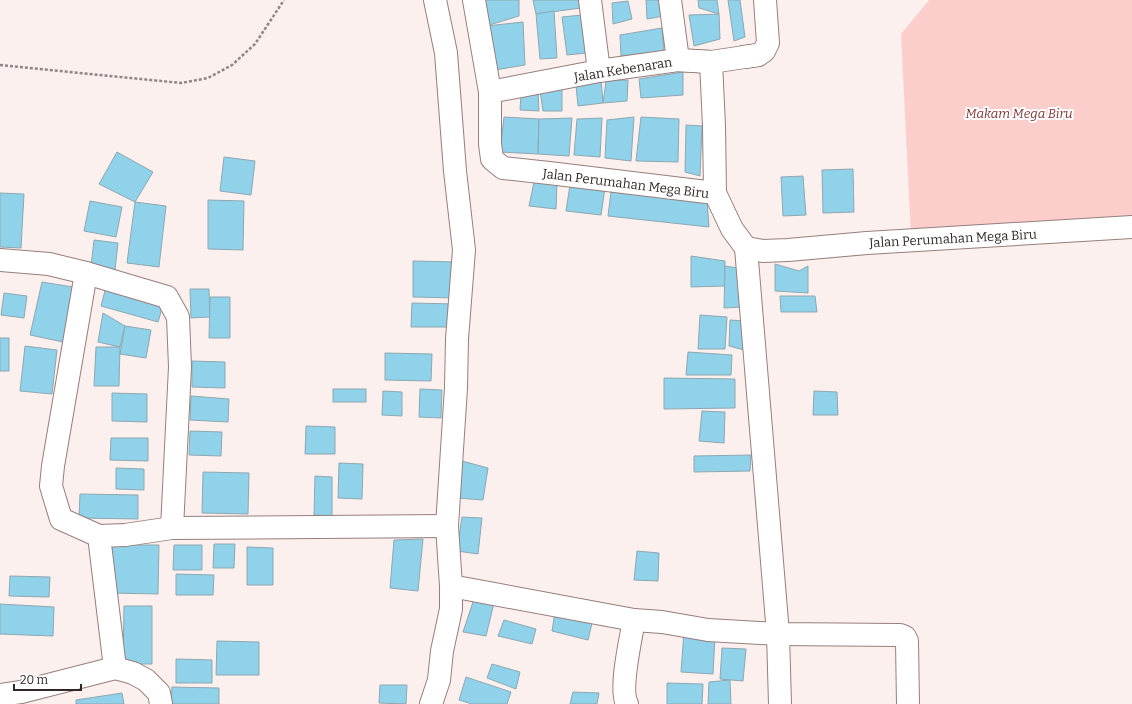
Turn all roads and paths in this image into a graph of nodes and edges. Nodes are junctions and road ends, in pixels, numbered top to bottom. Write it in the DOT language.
graph roads {
  1 [pos="284,0"];
  2 [pos="435,0"];
  3 [pos="474,0"];
  4 [pos="590,0"];
  5 [pos="670,0"];
  6 [pos="765,0"];
  7 [pos="678,60"];
  8 [pos="711,62"];
  9 [pos="0,65"];
  10 [pos="599,71"];
  11 [pos="490,92"];
  12 [pos="715,193"];
  13 [pos="1132,227"];
  14 [pos="746,248"];
  15 [pos="0,260"];
  16 [pos="86,273"];
  17 [pos="447,526"];
  18 [pos="172,528"];
  19 [pos="99,536"];
  20 [pos="451,586"];
  21 [pos="634,620"];
  22 [pos="778,634"];
  23 [pos="115,668"];
  24 [pos="0,695"];
  25 [pos="161,704"];
  26 [pos="431,704"];
  27 [pos="627,704"];
  28 [pos="780,704"];
  29 [pos="908,704"];
  1 -- 9 [label="path"];
  2 -- 17 [label="street"];
  3 -- 11 [label="street, Jalan Perumahan Mega Biru"];
  4 -- 10 [label="street"];
  5 -- 7 [label="street"];
  6 -- 8 [label="street, Jalan Kebenaran"];
  7 -- 8 [label="street, Jalan Kebenaran"];
  7 -- 10 [label="street, Jalan Kebenaran"];
  8 -- 12 [label="street"];
  10 -- 11 [label="street, Jalan Kebenaran"];
  11 -- 12 [label="street, Jalan Perumahan Mega Biru"];
  12 -- 14 [label="street, Jalan Perumahan Mega Biru"];
  13 -- 14 [label="street, Jalan Perumahan Mega Biru"];
  14 -- 22 [label="street"];
  15 -- 16 [label="street"];
  16 -- 18 [label="street"];
  16 -- 19 [label="street"];
  17 -- 18 [label="street"];
  17 -- 20 [label="street"];
  18 -- 19 [label="street"];
  19 -- 23 [label="street"];
  20 -- 21 [label="street"];
  20 -- 26 [label="street"];
  21 -- 22 [label="street"];
  21 -- 27 [label="street"];
  22 -- 28 [label="street"];
  22 -- 29 [label="street"];
  23 -- 24 [label="street"];
  23 -- 25 [label="street"];
}
